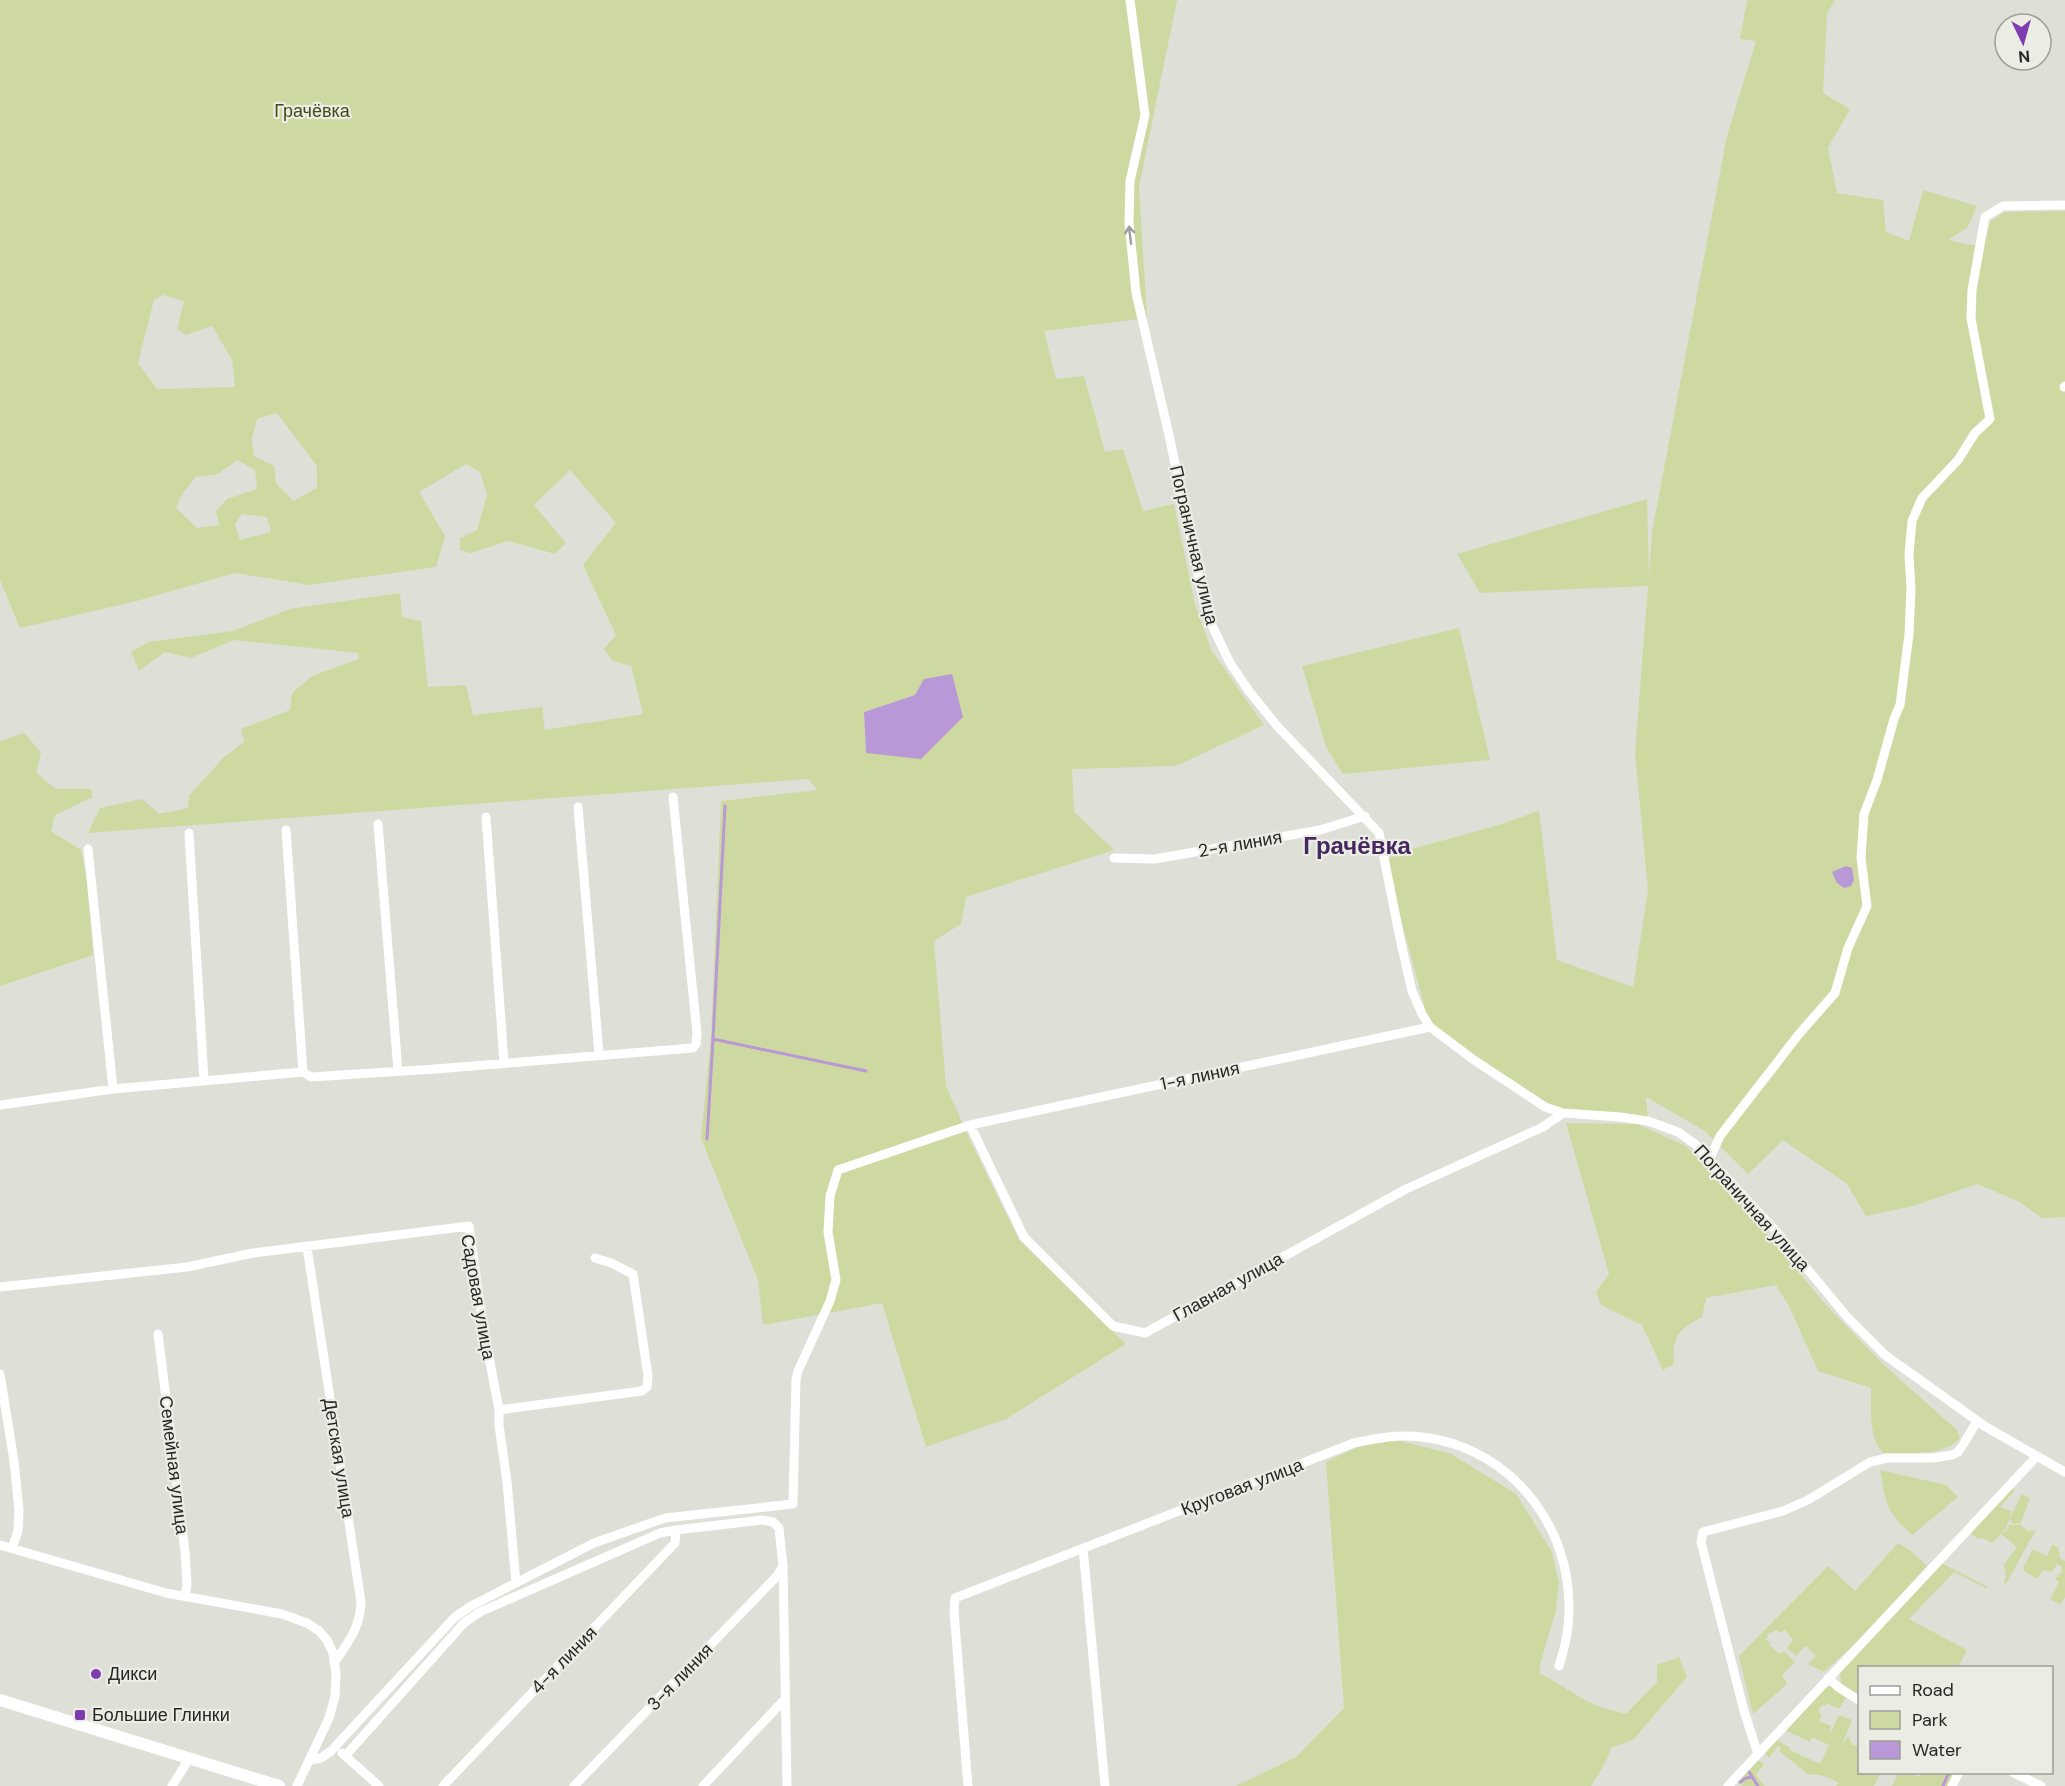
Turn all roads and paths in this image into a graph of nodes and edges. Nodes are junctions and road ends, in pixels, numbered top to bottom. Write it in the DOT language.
graph roads {
  1 [pos="1130,0"];
  2 [pos="2065,205"];
  3 [pos="673,796"];
  4 [pos="578,807"];
  5 [pos="486,816"];
  6 [pos="1365,816"];
  7 [pos="378,824"];
  8 [pos="286,830"];
  9 [pos="189,833"];
  10 [pos="88,849"];
  11 [pos="1114,858"];
  12 [pos="1430,1027"];
  13 [pos="599,1054"];
  14 [pos="504,1062"];
  15 [pos="398,1071"];
  16 [pos="303,1072"];
  17 [pos="204,1080"];
  18 [pos="113,1089"];
  19 [pos="0,1105"];
  20 [pos="1563,1113"];
  21 [pos="970,1125"];
  22 [pos="1710,1158"];
  23 [pos="307,1247"];
  24 [pos="595,1258"];
  25 [pos="0,1287"];
  26 [pos="158,1334"];
  27 [pos="0,1374"];
  28 [pos="499,1410"];
  29 [pos="1977,1421"];
  30 [pos="2037,1456"];
  31 [pos="2065,1472"];
  32 [pos="676,1530"];
  33 [pos="0,1545"];
  34 [pos="12,1548"];
  35 [pos="1083,1548"];
  36 [pos="783,1566"];
  37 [pos="516,1583"];
  38 [pos="185,1596"];
  39 [pos="334,1663"];
  40 [pos="1558,1666"];
  41 [pos="1828,1678"];
  42 [pos="785,1699"];
  43 [pos="0,1700"];
  44 [pos="1858,1700"];
  45 [pos="331,1751"];
  46 [pos="1758,1754"];
  47 [pos="346,1755"];
  48 [pos="189,1759"];
  49 [pos="310,1760"];
  50 [pos="2014,1774"];
  51 [pos="172,1786"];
  52 [pos="279,1786"];
  53 [pos="297,1786"];
  54 [pos="379,1786"];
  55 [pos="443,1786"];
  56 [pos="574,1786"];
  57 [pos="703,1786"];
  58 [pos="787,1786"];
  59 [pos="968,1786"];
  60 [pos="1105,1786"];
  61 [pos="1728,1786"];
  62 [pos="2041,1786"];
  6 -- 1 [label="street, Пограничная улица, one-way"];
  2 -- 22 [label="street"];
  3 -- 13 [label="street"];
  4 -- 13 [label="street"];
  5 -- 14 [label="street"];
  6 -- 11 [label="street, 2-я линия"];
  6 -- 12 [label="street, Пограничная улица"];
  7 -- 15 [label="street"];
  8 -- 16 [label="street"];
  9 -- 17 [label="street"];
  10 -- 18 [label="street"];
  12 -- 20 [label="street, Пограничная улица"];
  12 -- 21 [label="street, 1-я линия"];
  13 -- 14 [label="street"];
  14 -- 15 [label="street"];
  15 -- 16 [label="street"];
  16 -- 17 [label="street"];
  17 -- 18 [label="street"];
  18 -- 19 [label="street"];
  20 -- 21 [label="street, Главная улица"];
  20 -- 22 [label="street, Пограничная улица"];
  21 -- 37 [label="street, 1-я линия"];
  22 -- 29 [label="street, Пограничная улица"];
  23 -- 25 [label="street, Садовая улица"];
  23 -- 28 [label="street, Садовая улица"];
  23 -- 39 [label="street, Детская улица"];
  24 -- 28 [label="street"];
  26 -- 38 [label="street, Семейная улица"];
  27 -- 34 [label="street"];
  28 -- 37 [label="street, Садовая улица"];
  29 -- 30 [label="street, Пограничная улица"];
  29 -- 46 [label="street"];
  30 -- 31 [label="street, Пограничная улица"];
  30 -- 41 [label="street"];
  32 -- 36 [label="street"];
  32 -- 47 [label="street"];
  32 -- 55 [label="street, 4-я линия"];
  33 -- 34 [label="street"];
  34 -- 38 [label="street"];
  35 -- 40 [label="street, Круговая улица"];
  35 -- 59 [label="street, Круговая улица"];
  35 -- 60 [label="street"];
  36 -- 42 [label="street"];
  36 -- 56 [label="street, 3-я линия"];
  37 -- 45 [label="street"];
  38 -- 39 [label="street"];
  39 -- 49 [label="street"];
  41 -- 44 [label="street"];
  41 -- 46 [label="street"];
  42 -- 57 [label="street"];
  42 -- 58 [label="street"];
  43 -- 48 [label="main road"];
  45 -- 47 [label="street"];
  45 -- 49 [label="street"];
  46 -- 61 [label="street"];
  47 -- 54 [label="street"];
  48 -- 51 [label="street"];
  48 -- 52 [label="main road"];
  49 -- 53 [label="street"];
  50 -- 62 [label="street"];
}
